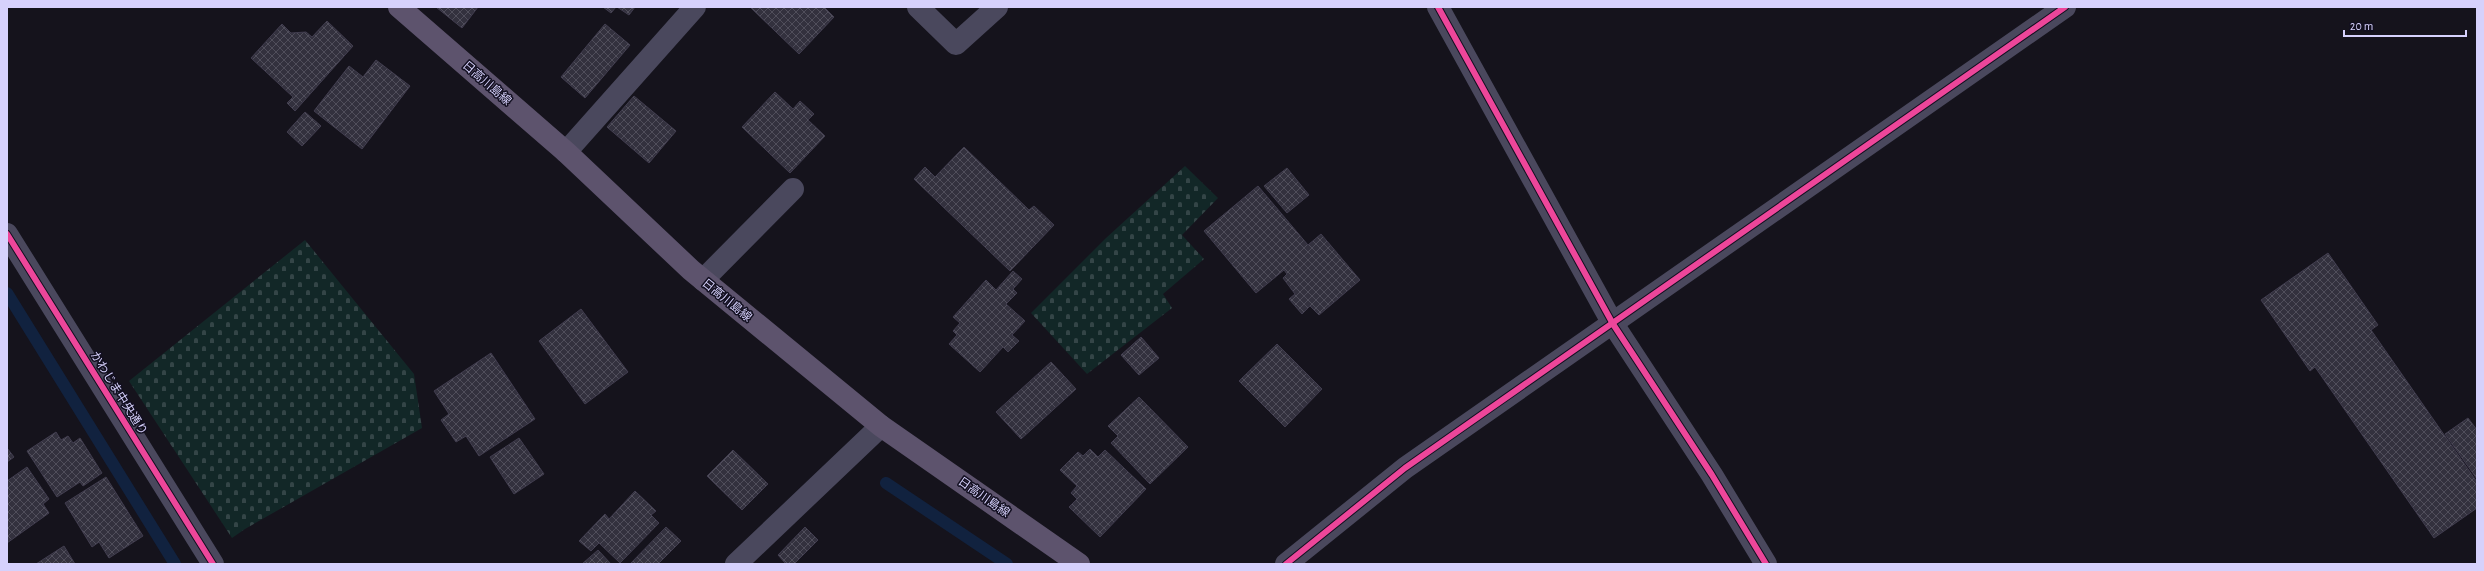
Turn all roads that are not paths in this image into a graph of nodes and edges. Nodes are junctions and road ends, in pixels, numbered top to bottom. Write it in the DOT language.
graph roads {
  1 [pos="399,7"];
  2 [pos="695,7"];
  3 [pos="918,7"];
  4 [pos="997,7"];
  5 [pos="1438,7"];
  6 [pos="2065,7"];
  7 [pos="566,152"];
  8 [pos="793,189"];
  9 [pos="7,234"];
  10 [pos="703,280"];
  11 [pos="1613,324"];
  12 [pos="881,426"];
  13 [pos="212,564"];
  14 [pos="736,564"];
  15 [pos="1079,564"];
  16 [pos="1286,564"];
  17 [pos="1766,564"];
  1 -- 7 [label="main road, 日高川島線"];
  2 -- 7 [label="street"];
  3 -- 4 [label="street"];
  5 -- 11 [label="street"];
  6 -- 11 [label="street"];
  7 -- 10 [label="main road, 日高川島線"];
  8 -- 10 [label="street"];
  9 -- 13 [label="street, かわじま中央通り"];
  10 -- 12 [label="main road, 日高川島線"];
  11 -- 16 [label="street"];
  11 -- 17 [label="street"];
  12 -- 14 [label="street"];
  12 -- 15 [label="main road, 日高川島線"];
}
